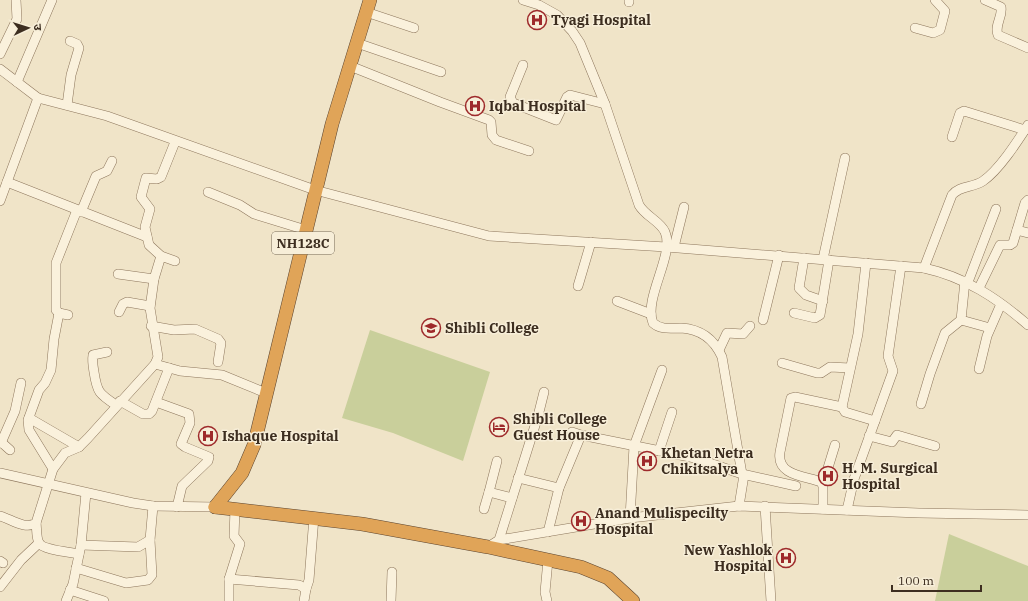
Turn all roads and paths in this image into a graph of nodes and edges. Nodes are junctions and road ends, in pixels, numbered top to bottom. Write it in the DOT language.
graph roads {
  1 [pos="16,0"];
  2 [pos="52,0"];
  3 [pos="523,0"];
  4 [pos="935,0"];
  5 [pos="985,0"];
  6 [pos="368,6"];
  7 [pos="414,28"];
  8 [pos="915,28"];
  9 [pos="70,41"];
  10 [pos="357,43"];
  11 [pos="1028,48"];
  12 [pos="0,54"];
  13 [pos="350,66"];
  14 [pos="523,66"];
  15 [pos="0,69"];
  16 [pos="441,72"];
  17 [pos="17,82"];
  18 [pos="38,98"];
  19 [pos="67,104"];
  20 [pos="606,104"];
  21 [pos="1027,127"];
  22 [pos="952,137"];
  23 [pos="175,142"];
  24 [pos="529,151"];
  25 [pos="845,158"];
  26 [pos="112,161"];
  27 [pos="7,182"];
  28 [pos="315,190"];
  29 [pos="208,192"];
  30 [pos="1028,200"];
  31 [pos="0,201"];
  32 [pos="684,206"];
  33 [pos="996,209"];
  34 [pos="79,211"];
  35 [pos="306,230"];
  36 [pos="1017,230"];
  37 [pos="1028,233"];
  38 [pos="147,237"];
  39 [pos="590,242"];
  40 [pos="670,247"];
  41 [pos="161,256"];
  42 [pos="779,256"];
  43 [pos="804,258"];
  44 [pos="826,259"];
  45 [pos="176,261"];
  46 [pos="866,264"];
  47 [pos="901,266"];
  48 [pos="924,268"];
  49 [pos="118,274"];
  50 [pos="154,279"];
  51 [pos="967,282"];
  52 [pos="578,286"];
  53 [pos="978,288"];
  54 [pos="616,300"];
  55 [pos="823,300"];
  56 [pos="1001,304"];
  57 [pos="150,306"];
  58 [pos="119,312"];
  59 [pos="794,313"];
  60 [pos="651,314"];
  61 [pos="763,320"];
  62 [pos="961,320"];
  63 [pos="1028,325"];
  64 [pos="151,326"];
  65 [pos="750,326"];
  66 [pos="990,328"];
  67 [pos="719,350"];
  68 [pos="107,352"];
  69 [pos="218,362"];
  70 [pos="782,363"];
  71 [pos="155,364"];
  72 [pos="169,368"];
  73 [pos="850,368"];
  74 [pos="979,369"];
  75 [pos="662,370"];
  76 [pos="21,383"];
  77 [pos="544,392"];
  78 [pos="266,393"];
  79 [pos="156,402"];
  80 [pos="118,403"];
  81 [pos="921,404"];
  82 [pos="842,407"];
  83 [pos="672,412"];
  84 [pos="29,418"];
  85 [pos="875,421"];
  86 [pos="572,432"];
  87 [pos="581,435"];
  88 [pos="870,436"];
  89 [pos="0,442"];
  90 [pos="835,445"];
  91 [pos="634,446"];
  92 [pos="935,446"];
  93 [pos="79,447"];
  94 [pos="10,450"];
  95 [pos="659,451"];
  96 [pos="497,461"];
  97 [pos="53,469"];
  98 [pos="0,473"];
  99 [pos="742,474"];
  100 [pos="518,478"];
  101 [pos="233,484"];
  102 [pos="823,484"];
  103 [pos="47,485"];
  104 [pos="796,486"];
  105 [pos="559,488"];
  106 [pos="489,492"];
  107 [pos="86,493"];
  108 [pos="512,498"];
  109 [pos="153,506"];
  110 [pos="739,506"];
  111 [pos="765,506"];
  112 [pos="177,507"];
  113 [pos="215,507"];
  114 [pos="235,509"];
  115 [pos="484,509"];
  116 [pos="823,509"];
  117 [pos="847,510"];
  118 [pos="1028,515"];
  119 [pos="0,516"];
  120 [pos="314,517"];
  121 [pos="630,518"];
  122 [pos="36,523"];
  123 [pos="548,532"];
  124 [pos="150,540"];
  125 [pos="39,543"];
  126 [pos="494,544"];
  127 [pos="80,549"];
  128 [pos="548,560"];
  129 [pos="76,568"];
  130 [pos="392,572"];
  131 [pos="229,579"];
  132 [pos="0,587"];
  133 [pos="306,589"];
  134 [pos="70,590"];
  135 [pos="628,598"];
  136 [pos="66,601"];
  137 [pos="104,601"];
  138 [pos="229,601"];
  139 [pos="304,601"];
  140 [pos="391,601"];
  141 [pos="547,601"];
  142 [pos="771,601"];
  1 -- 12 [label="street"];
  2 -- 17 [label="street"];
  3 -- 20 [label="street"];
  4 -- 8 [label="street"];
  5 -- 11 [label="street"];
  6 -- 7 [label="street"];
  6 -- 10 [label="highway, NH128C"];
  9 -- 19 [label="street"];
  10 -- 13 [label="highway, NH128C"];
  10 -- 16 [label="street"];
  13 -- 24 [label="street"];
  13 -- 28 [label="highway, NH128C"];
  14 -- 20 [label="street"];
  15 -- 17 [label="street"];
  17 -- 18 [label="street"];
  18 -- 19 [label="street"];
  18 -- 27 [label="street"];
  19 -- 23 [label="street"];
  20 -- 40 [label="street"];
  21 -- 22 [label="street"];
  21 -- 48 [label="street"];
  23 -- 28 [label="street"];
  23 -- 38 [label="street"];
  25 -- 44 [label="street"];
  26 -- 34 [label="street"];
  27 -- 31 [label="street"];
  27 -- 34 [label="street"];
  28 -- 35 [label="highway, NH128C"];
  28 -- 39 [label="street"];
  29 -- 35 [label="street"];
  30 -- 36 [label="street"];
  32 -- 40 [label="street"];
  33 -- 51 [label="street"];
  34 -- 38 [label="street"];
  34 -- 84 [label="street"];
  35 -- 78 [label="highway, NH128C"];
  36 -- 37 [label="street"];
  36 -- 53 [label="street"];
  38 -- 41 [label="street"];
  39 -- 40 [label="street"];
  39 -- 52 [label="street"];
  40 -- 42 [label="street"];
  40 -- 60 [label="street"];
  41 -- 45 [label="street"];
  41 -- 50 [label="street"];
  42 -- 43 [label="street"];
  42 -- 61 [label="street"];
  43 -- 44 [label="street"];
  43 -- 55 [label="street"];
  44 -- 46 [label="street"];
  44 -- 55 [label="street"];
  46 -- 47 [label="street"];
  46 -- 73 [label="street"];
  47 -- 48 [label="street"];
  47 -- 85 [label="street"];
  48 -- 51 [label="street"];
  49 -- 50 [label="street"];
  50 -- 57 [label="street"];
  51 -- 53 [label="street"];
  51 -- 62 [label="street"];
  53 -- 56 [label="street"];
  54 -- 60 [label="street"];
  55 -- 59 [label="street"];
  56 -- 63 [label="street"];
  56 -- 66 [label="street"];
  57 -- 58 [label="street"];
  57 -- 64 [label="street"];
  60 -- 67 [label="street"];
  62 -- 66 [label="street"];
  62 -- 81 [label="street"];
  64 -- 69 [label="street"];
  64 -- 71 [label="street"];
  65 -- 67 [label="street"];
  66 -- 74 [label="street"];
  67 -- 99 [label="street"];
  68 -- 80 [label="street"];
  70 -- 73 [label="street"];
  71 -- 72 [label="street"];
  71 -- 80 [label="street"];
  72 -- 78 [label="street"];
  72 -- 79 [label="street"];
  73 -- 82 [label="street"];
  75 -- 91 [label="street"];
  76 -- 89 [label="street"];
  77 -- 100 [label="street"];
  78 -- 101 [label="highway, NH128C"];
  79 -- 80 [label="street"];
  79 -- 112 [label="street"];
  80 -- 93 [label="street"];
  82 -- 85 [label="street"];
  82 -- 102 [label="street"];
  83 -- 95 [label="street"];
  84 -- 93 [label="street"];
  84 -- 97 [label="street"];
  85 -- 88 [label="street"];
  86 -- 87 [label="street"];
  87 -- 91 [label="street"];
  87 -- 105 [label="street"];
  88 -- 92 [label="street"];
  88 -- 117 [label="street"];
  89 -- 94 [label="street"];
  90 -- 102 [label="street"];
  91 -- 95 [label="street"];
  91 -- 121 [label="street"];
  93 -- 97 [label="street"];
  95 -- 99 [label="street"];
  96 -- 106 [label="street"];
  97 -- 103 [label="street"];
  98 -- 103 [label="street"];
  99 -- 104 [label="street"];
  99 -- 110 [label="street"];
  100 -- 105 [label="street"];
  100 -- 108 [label="street"];
  101 -- 113 [label="highway, NH128C"];
  101 -- 114 [label="highway"];
  102 -- 116 [label="street"];
  103 -- 107 [label="street"];
  103 -- 122 [label="street"];
  105 -- 123 [label="street"];
  106 -- 108 [label="street"];
  106 -- 115 [label="street"];
  107 -- 109 [label="street"];
  107 -- 127 [label="street"];
  108 -- 126 [label="street"];
  109 -- 112 [label="street"];
  109 -- 124 [label="street"];
  110 -- 111 [label="street"];
  110 -- 121 [label="street"];
  111 -- 116 [label="street"];
  111 -- 142 [label="street"];
  112 -- 113 [label="street"];
  113 -- 114 [label="highway"];
  114 -- 120 [label="highway"];
  114 -- 131 [label="street"];
  116 -- 117 [label="street"];
  117 -- 118 [label="street"];
  119 -- 122 [label="street"];
  120 -- 126 [label="highway"];
  120 -- 133 [label="street"];
  121 -- 123 [label="street"];
  122 -- 125 [label="street"];
  123 -- 126 [label="street"];
  124 -- 127 [label="street"];
  124 -- 129 [label="street"];
  125 -- 127 [label="street"];
  125 -- 132 [label="street"];
  126 -- 128 [label="highway"];
  127 -- 129 [label="street"];
  128 -- 135 [label="highway"];
  128 -- 141 [label="street"];
  129 -- 134 [label="street"];
  130 -- 140 [label="street"];
  131 -- 133 [label="street"];
  131 -- 138 [label="street"];
  133 -- 139 [label="street"];
  134 -- 136 [label="street"];
  134 -- 137 [label="street"];
}
